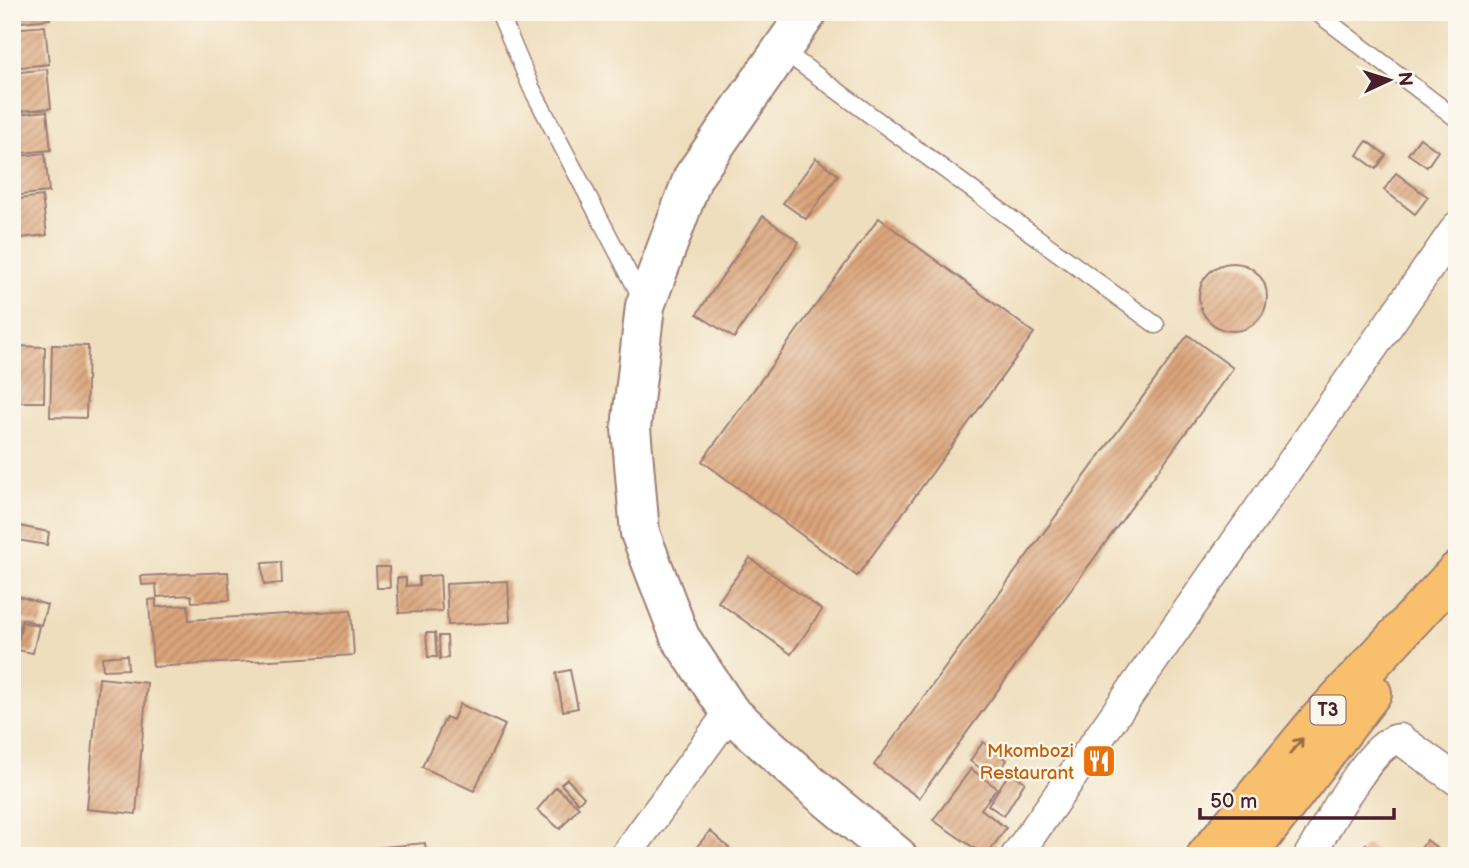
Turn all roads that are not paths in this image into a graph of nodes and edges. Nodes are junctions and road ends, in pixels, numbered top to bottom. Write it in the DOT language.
graph roads {
  1 [pos="499,12"];
  2 [pos="808,12"];
  3 [pos="1316,12"];
  4 [pos="782,50"];
  5 [pos="1457,119"];
  6 [pos="1457,227"];
  7 [pos="645,306"];
  8 [pos="1156,325"];
  9 [pos="1457,573"];
  10 [pos="730,712"];
  11 [pos="1457,780"];
  12 [pos="625,856"];
  13 [pos="897,856"];
  14 [pos="1016,856"];
  15 [pos="1206,856"];
  16 [pos="1247,856"];
  17 [pos="1309,856"];
  1 -- 7 [label="lane"];
  2 -- 4 [label="street"];
  3 -- 5 [label="lane"];
  4 -- 7 [label="street"];
  4 -- 8 [label="lane"];
  6 -- 14 [label="street"];
  7 -- 10 [label="street"];
  15 -- 9 [label="highway, T3, one-way"];
  9 -- 16 [label="highway, T3"];
  10 -- 12 [label="street"];
  10 -- 13 [label="street"];
  11 -- 17 [label="street"];
}
